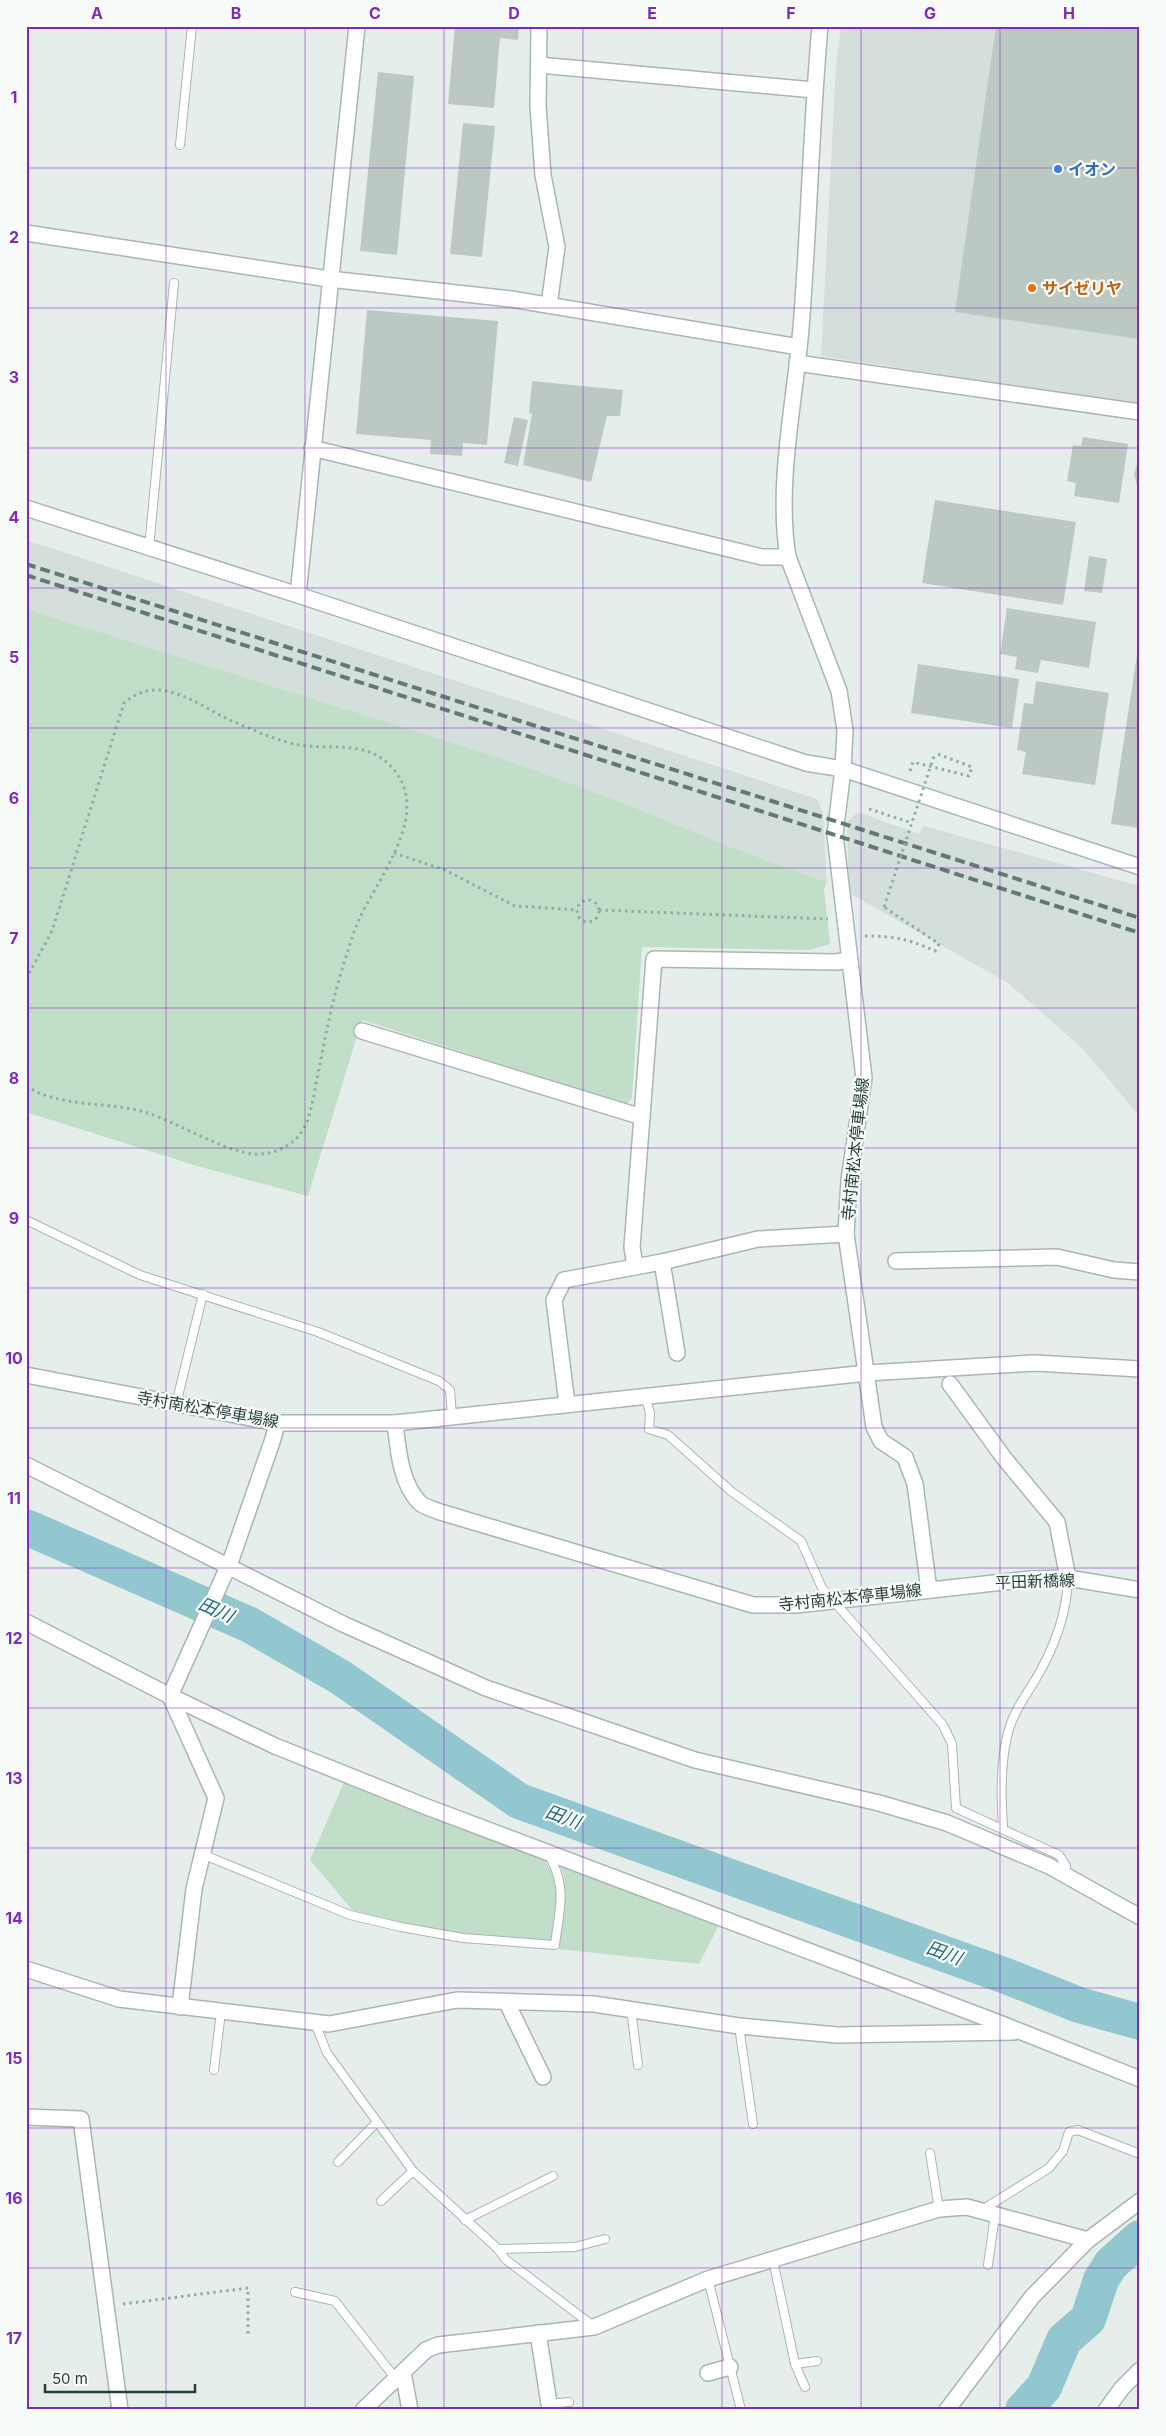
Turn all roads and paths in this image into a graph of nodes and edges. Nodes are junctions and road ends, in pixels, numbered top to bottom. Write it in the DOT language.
graph roads {
  1 [pos="192,26"];
  2 [pos="357,26"];
  3 [pos="539,26"];
  4 [pos="820,26"];
  5 [pos="539,65"];
  6 [pos="814,90"];
  7 [pos="180,145"];
  8 [pos="26,233"];
  9 [pos="329,279"];
  10 [pos="174,283"];
  11 [pos="548,305"];
  12 [pos="799,347"];
  13 [pos="797,363"];
  14 [pos="1140,412"];
  15 [pos="312,448"];
  16 [pos="26,508"];
  17 [pos="149,548"];
  18 [pos="788,557"];
  19 [pos="298,595"];
  20 [pos="843,769"];
  21 [pos="910,771"];
  22 [pos="869,809"];
  23 [pos="912,823"];
  24 [pos="394,853"];
  25 [pos="1140,867"];
  26 [pos="577,910"];
  27 [pos="599,910"];
  28 [pos="831,919"];
  29 [pos="858,936"];
  30 [pos="849,960"];
  31 [pos="26,979"];
  32 [pos="362,1031"];
  33 [pos="26,1086"];
  34 [pos="642,1117"];
  35 [pos="26,1220"];
  36 [pos="846,1234"];
  37 [pos="896,1261"];
  38 [pos="662,1262"];
  39 [pos="635,1266"];
  40 [pos="1140,1272"];
  41 [pos="203,1294"];
  42 [pos="676,1353"];
  43 [pos="1140,1369"];
  44 [pos="866,1373"];
  45 [pos="26,1375"];
  46 [pos="950,1384"];
  47 [pos="645,1396"];
  48 [pos="568,1404"];
  49 [pos="176,1405"];
  50 [pos="452,1416"];
  51 [pos="277,1423"];
  52 [pos="395,1423"];
  53 [pos="26,1465"];
  54 [pos="225,1570"];
  55 [pos="1068,1578"];
  56 [pos="929,1590"];
  57 [pos="1140,1590"];
  58 [pos="832,1601"];
  59 [pos="26,1622"];
  60 [pos="171,1694"];
  61 [pos="1003,1828"];
  62 [pos="548,1853"];
  63 [pos="202,1854"];
  64 [pos="1064,1875"];
  65 [pos="1140,1917"];
  66 [pos="26,1969"];
  67 [pos="507,2003"];
  68 [pos="180,2008"];
  69 [pos="631,2009"];
  70 [pos="221,2012"];
  71 [pos="314,2022"];
  72 [pos="739,2026"];
  73 [pos="1020,2032"];
  74 [pos="638,2065"];
  75 [pos="214,2070"];
  76 [pos="543,2077"];
  77 [pos="1140,2079"];
  78 [pos="26,2117"];
  79 [pos="376,2123"];
  80 [pos="753,2124"];
  81 [pos="930,2153"];
  82 [pos="1140,2154"];
  83 [pos="338,2162"];
  84 [pos="413,2171"];
  85 [pos="553,2176"];
  86 [pos="1140,2201"];
  87 [pos="380,2202"];
  88 [pos="939,2209"];
  89 [pos="988,2213"];
  90 [pos="465,2220"];
  91 [pos="605,2239"];
  92 [pos="1088,2240"];
  93 [pos="498,2249"];
  94 [pos="773,2260"];
  95 [pos="988,2265"];
  96 [pos="708,2279"];
  97 [pos="295,2292"];
  98 [pos="106,2306"];
  99 [pos="594,2327"];
  100 [pos="538,2333"];
  101 [pos="248,2338"];
  102 [pos="817,2362"];
  103 [pos="795,2364"];
  104 [pos="730,2367"];
  105 [pos="1140,2370"];
  106 [pos="708,2373"];
  107 [pos="400,2376"];
  108 [pos="805,2387"];
  109 [pos="569,2402"];
  110 [pos="549,2407"];
  111 [pos="120,2410"];
  112 [pos="363,2410"];
  113 [pos="410,2410"];
  114 [pos="741,2410"];
  115 [pos="947,2410"];
  116 [pos="1106,2410"];
  1 -- 7 [label="lane"];
  2 -- 9 [label="street"];
  3 -- 5 [label="street"];
  4 -- 6 [label="street, 寺村南松本停車場線"];
  5 -- 6 [label="street"];
  5 -- 11 [label="street"];
  6 -- 12 [label="street, 寺村南松本停車場線"];
  8 -- 9 [label="street"];
  9 -- 11 [label="street"];
  9 -- 15 [label="street"];
  10 -- 17 [label="lane"];
  11 -- 12 [label="street"];
  12 -- 13 [label="street, 寺村南松本停車場線"];
  13 -- 14 [label="street"];
  13 -- 18 [label="street, 寺村南松本停車場線"];
  15 -- 18 [label="street"];
  15 -- 19 [label="street"];
  16 -- 17 [label="street"];
  17 -- 19 [label="street"];
  18 -- 20 [label="street, 寺村南松本停車場線"];
  19 -- 20 [label="street"];
  20 -- 25 [label="street"];
  20 -- 30 [label="street, 寺村南松本停車場線"];
  21 -- 23 [label="path, bridge"];
  22 -- 23 [label="path"];
  23 -- 29 [label="path, bridge"];
  24 -- 26 [label="path"];
  24 -- 31 [label="path"];
  24 -- 33 [label="path"];
  26 -- 27 [label="path"];
  26 -- 27 [label="path"];
  27 -- 28 [label="path"];
  30 -- 34 [label="street"];
  30 -- 36 [label="street, 寺村南松本停車場線"];
  32 -- 34 [label="street"];
  34 -- 39 [label="street"];
  35 -- 41 [label="lane"];
  36 -- 38 [label="street"];
  36 -- 44 [label="street, 寺村南松本停車場線"];
  37 -- 40 [label="street"];
  38 -- 39 [label="street"];
  38 -- 42 [label="street"];
  39 -- 48 [label="street"];
  41 -- 49 [label="lane"];
  41 -- 50 [label="lane"];
  43 -- 44 [label="street"];
  44 -- 47 [label="street"];
  44 -- 56 [label="street, 寺村南松本停車場線"];
  45 -- 49 [label="street, 寺村南松本停車場線"];
  46 -- 55 [label="street"];
  47 -- 48 [label="street"];
  47 -- 58 [label="lane"];
  48 -- 50 [label="street"];
  49 -- 51 [label="street, 寺村南松本停車場線"];
  50 -- 52 [label="street"];
  51 -- 52 [label="street, 寺村南松本停車場線"];
  51 -- 54 [label="street"];
  52 -- 58 [label="street, 寺村南松本停車場線"];
  53 -- 54 [label="street"];
  54 -- 60 [label="street"];
  54 -- 64 [label="street"];
  55 -- 56 [label="street, 平田新橋線"];
  55 -- 57 [label="street, 平田新橋線"];
  55 -- 61 [label="lane"];
  56 -- 58 [label="street, 寺村南松本停車場線"];
  58 -- 61 [label="lane"];
  59 -- 60 [label="street"];
  60 -- 62 [label="street"];
  60 -- 63 [label="street"];
  61 -- 64 [label="lane"];
  62 -- 63 [label="lane"];
  62 -- 73 [label="street"];
  63 -- 68 [label="street"];
  64 -- 65 [label="street"];
  66 -- 68 [label="street"];
  67 -- 69 [label="street"];
  67 -- 71 [label="street"];
  67 -- 76 [label="street"];
  68 -- 70 [label="street"];
  69 -- 72 [label="street"];
  69 -- 74 [label="lane"];
  70 -- 71 [label="street"];
  70 -- 75 [label="lane"];
  71 -- 79 [label="lane"];
  72 -- 73 [label="street"];
  72 -- 80 [label="lane"];
  73 -- 77 [label="street"];
  78 -- 98 [label="street"];
  79 -- 83 [label="lane"];
  79 -- 84 [label="lane"];
  81 -- 88 [label="lane"];
  82 -- 89 [label="lane"];
  84 -- 87 [label="lane"];
  84 -- 90 [label="lane"];
  85 -- 90 [label="lane"];
  86 -- 92 [label="street"];
  88 -- 89 [label="street"];
  88 -- 94 [label="street"];
  89 -- 92 [label="street"];
  89 -- 95 [label="lane"];
  90 -- 93 [label="lane"];
  91 -- 93 [label="lane"];
  92 -- 115 [label="street"];
  93 -- 99 [label="lane"];
  94 -- 96 [label="street"];
  94 -- 103 [label="lane"];
  96 -- 99 [label="street"];
  96 -- 104 [label="lane"];
  97 -- 107 [label="lane"];
  98 -- 101 [label="path"];
  98 -- 111 [label="street"];
  99 -- 100 [label="street"];
  100 -- 107 [label="street"];
  100 -- 110 [label="street"];
  102 -- 103 [label="lane"];
  103 -- 108 [label="lane"];
  104 -- 106 [label="street"];
  104 -- 114 [label="lane"];
  105 -- 116 [label="street"];
  107 -- 112 [label="street"];
  107 -- 113 [label="street"];
  109 -- 110 [label="lane"];
}
